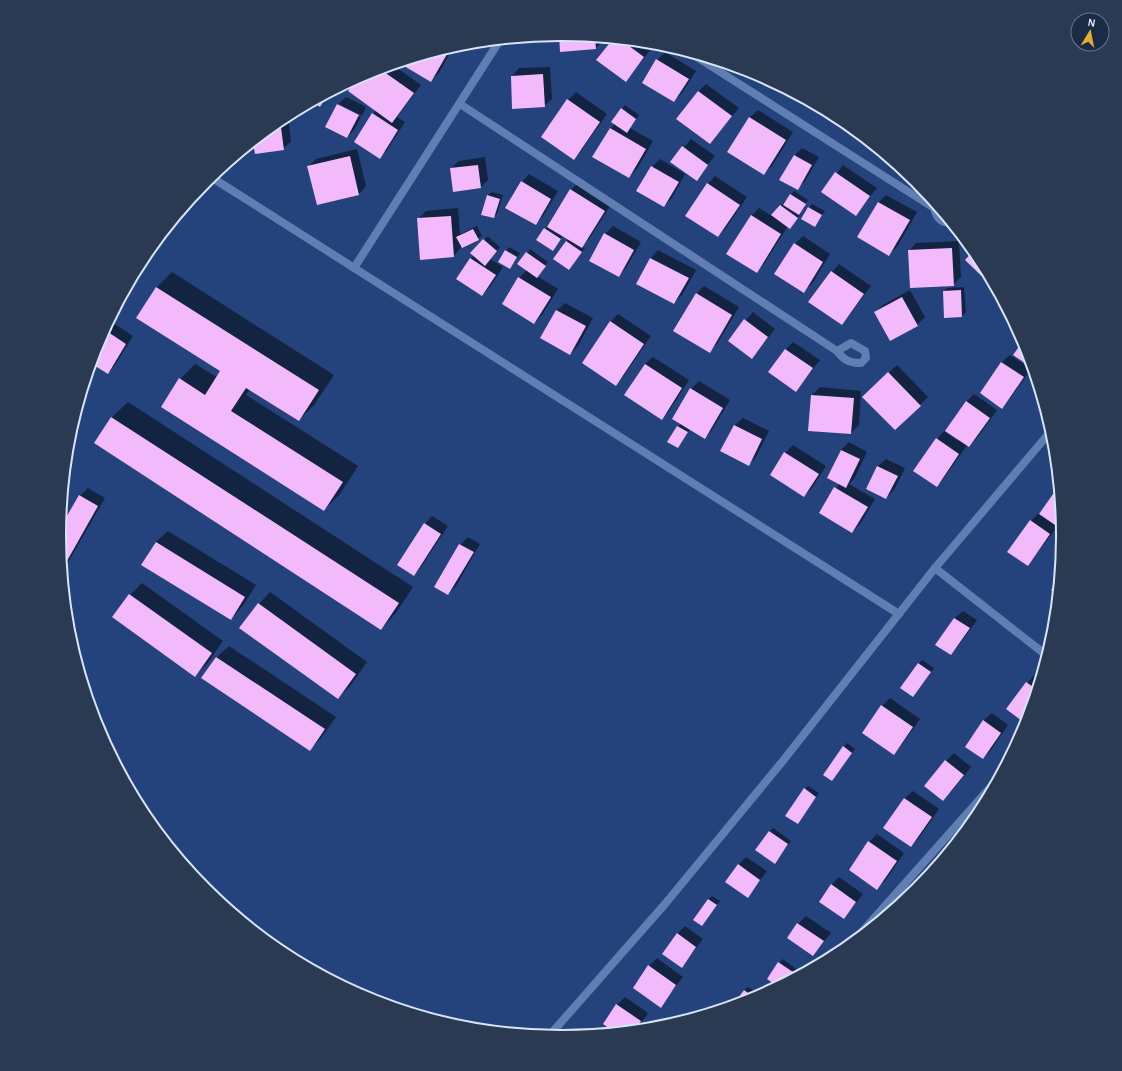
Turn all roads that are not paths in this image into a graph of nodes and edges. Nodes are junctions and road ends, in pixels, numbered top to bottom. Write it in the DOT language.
graph roads {
  1 [pos="497,45"];
  2 [pos="706,63"];
  3 [pos="460,104"];
  4 [pos="217,181"];
  5 [pos="925,201"];
  6 [pos="936,212"];
  7 [pos="944,222"];
  8 [pos="354,268"];
  9 [pos="837,351"];
  10 [pos="1046,437"];
  11 [pos="935,568"];
  12 [pos="899,614"];
  13 [pos="1042,651"];
  14 [pos="977,803"];
  15 [pos="873,919"];
  16 [pos="554,1030"];
  1 -- 3 [label="street"];
  2 -- 5 [label="street"];
  3 -- 8 [label="street"];
  3 -- 9 [label="street"];
  4 -- 8 [label="street"];
  6 -- 7 [label="street"];
  8 -- 12 [label="street"];
  10 -- 11 [label="street"];
  11 -- 12 [label="street"];
  11 -- 13 [label="street"];
  12 -- 16 [label="street"];
  14 -- 15 [label="street"];
}
